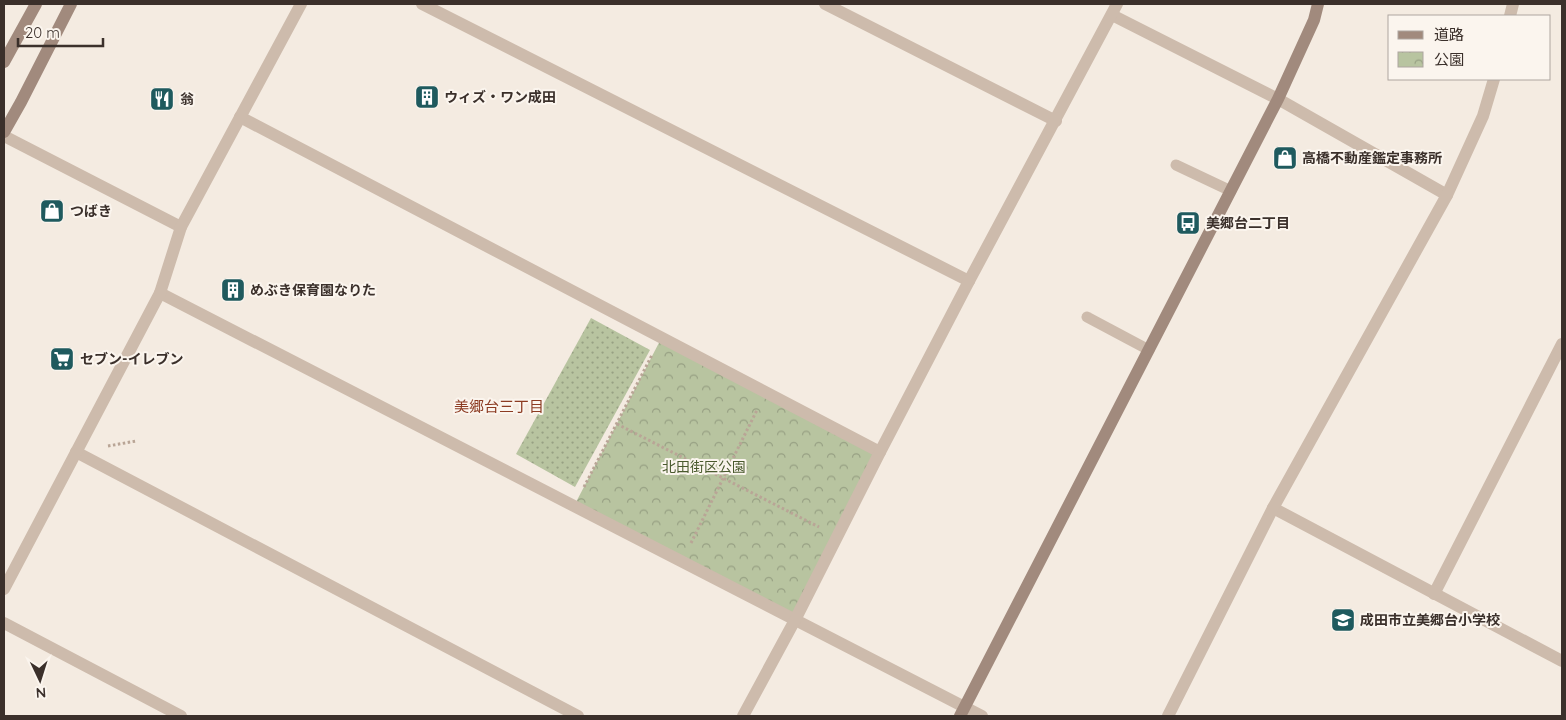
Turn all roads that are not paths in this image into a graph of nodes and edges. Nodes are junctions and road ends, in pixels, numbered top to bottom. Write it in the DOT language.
graph roads {
  1 [pos="36,4"];
  2 [pos="71,4"];
  3 [pos="301,4"];
  4 [pos="422,4"];
  5 [pos="825,4"];
  6 [pos="1318,4"];
  7 [pos="1115,9"];
  8 [pos="4,62"];
  9 [pos="1494,80"];
  10 [pos="1278,99"];
  11 [pos="240,117"];
  12 [pos="1056,121"];
  13 [pos="4,132"];
  14 [pos="4,136"];
  15 [pos="1176,165"];
  16 [pos="1231,191"];
  17 [pos="1447,195"];
  18 [pos="182,227"];
  19 [pos="969,282"];
  20 [pos="160,293"];
  21 [pos="1087,318"];
  22 [pos="1562,344"];
  23 [pos="1149,350"];
  24 [pos="76,452"];
  25 [pos="880,452"];
  26 [pos="1273,508"];
  27 [pos="4,589"];
  28 [pos="1434,594"];
  29 [pos="796,620"];
  30 [pos="4,623"];
  31 [pos="1562,661"];
  32 [pos="962,711"];
  33 [pos="181,716"];
  34 [pos="578,716"];
  35 [pos="743,716"];
  36 [pos="982,716"];
  37 [pos="1168,716"];
  1 -- 8 [label="street"];
  2 -- 13 [label="street"];
  3 -- 11 [label="street"];
  4 -- 19 [label="street"];
  5 -- 12 [label="street"];
  6 -- 10 [label="street"];
  7 -- 10 [label="street"];
  7 -- 12 [label="street"];
  9 -- 17 [label="street"];
  10 -- 16 [label="street"];
  10 -- 17 [label="street"];
  11 -- 18 [label="street"];
  11 -- 25 [label="street"];
  12 -- 19 [label="street"];
  14 -- 18 [label="street"];
  15 -- 16 [label="lane"];
  16 -- 23 [label="street"];
  17 -- 26 [label="street"];
  18 -- 20 [label="street"];
  19 -- 25 [label="street"];
  20 -- 24 [label="street"];
  20 -- 29 [label="street"];
  21 -- 23 [label="lane"];
  22 -- 28 [label="street"];
  23 -- 32 [label="street"];
  24 -- 27 [label="street"];
  24 -- 34 [label="street"];
  25 -- 29 [label="street"];
  26 -- 28 [label="street"];
  26 -- 37 [label="street"];
  28 -- 31 [label="street"];
  29 -- 32 [label="street"];
  29 -- 35 [label="street"];
  30 -- 33 [label="street"];
  32 -- 36 [label="street"];
}
